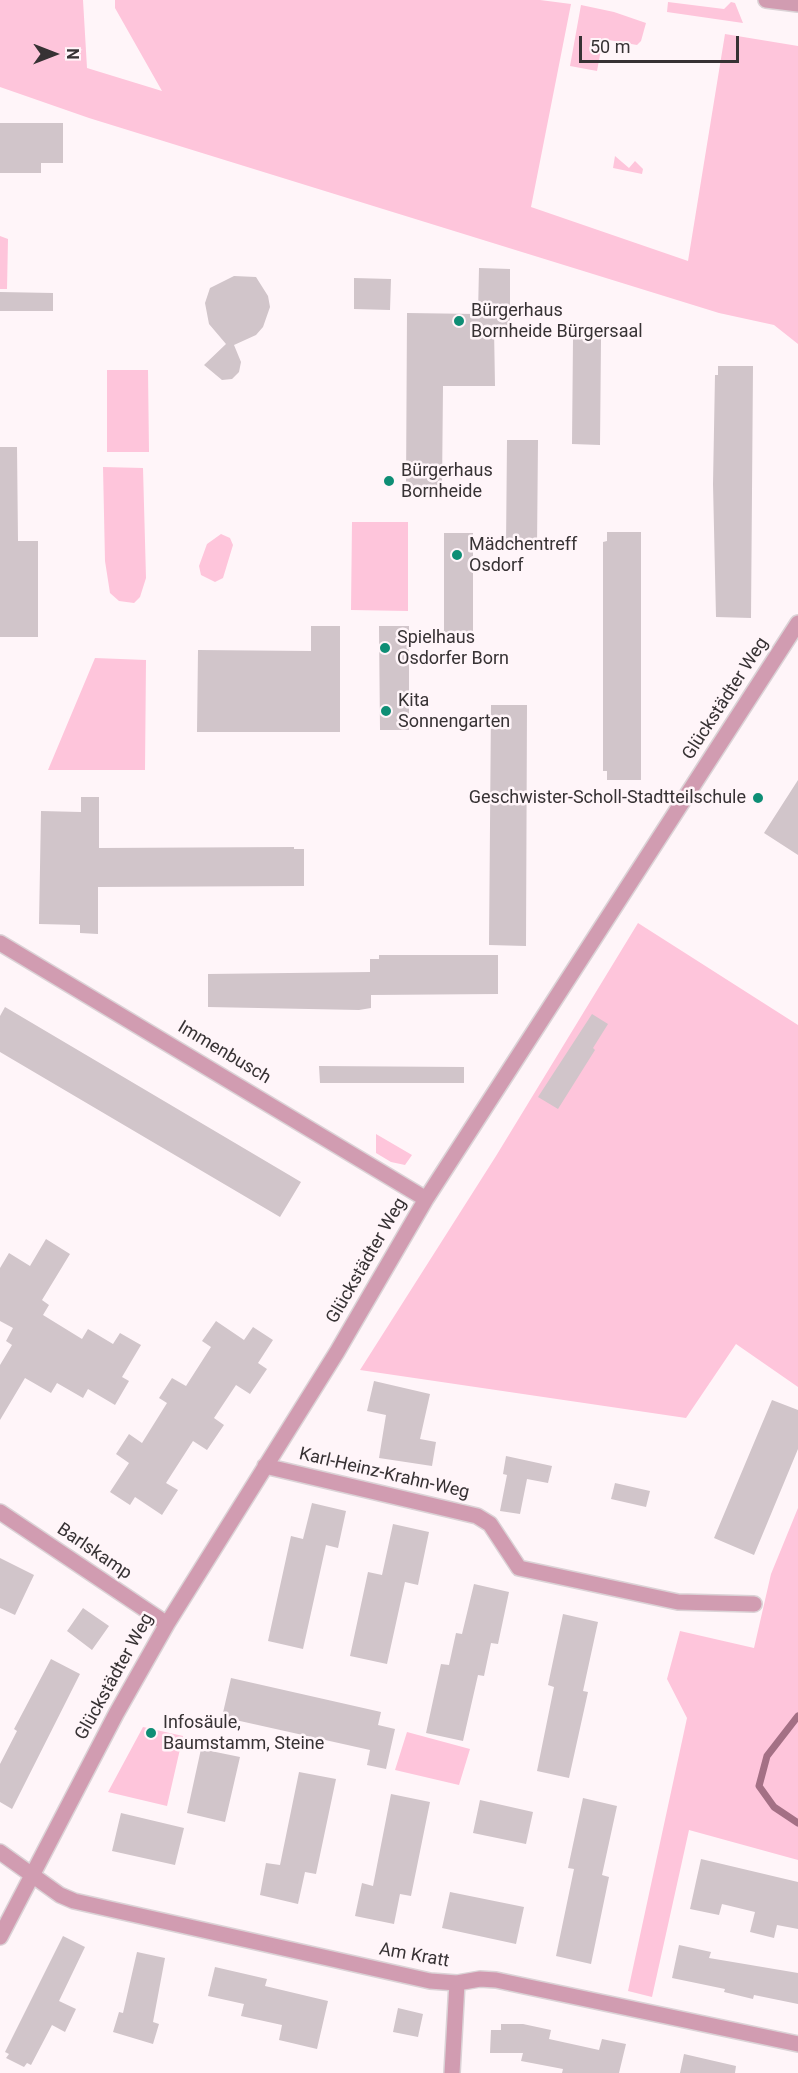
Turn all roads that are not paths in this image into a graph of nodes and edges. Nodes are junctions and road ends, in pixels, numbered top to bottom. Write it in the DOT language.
graph roads {
  1 [pos="766,0"];
  2 [pos="798,4"];
  3 [pos="798,623"];
  4 [pos="0,944"];
  5 [pos="426,1199"];
  6 [pos="265,1466"];
  7 [pos="0,1512"];
  8 [pos="754,1604"];
  9 [pos="167,1624"];
  10 [pos="0,1852"];
  11 [pos="33,1874"];
  12 [pos="0,1937"];
  13 [pos="457,1983"];
  14 [pos="798,2044"];
  15 [pos="452,2073"];
  1 -- 2 [label="street"];
  3 -- 5 [label="street, Glückstädter Weg"];
  4 -- 5 [label="street, Immenbusch"];
  5 -- 6 [label="street, Glückstädter Weg"];
  6 -- 8 [label="street, Karl-Heinz-Krahn-Weg"];
  6 -- 9 [label="street, Glückstädter Weg"];
  7 -- 9 [label="street, Barlskamp"];
  9 -- 11 [label="street, Glückstädter Weg"];
  10 -- 11 [label="street, Am Kratt"];
  11 -- 12 [label="street, Glückstädter Weg"];
  11 -- 13 [label="street, Am Kratt"];
  13 -- 14 [label="street, Am Kratt"];
  13 -- 15 [label="street"];
}
